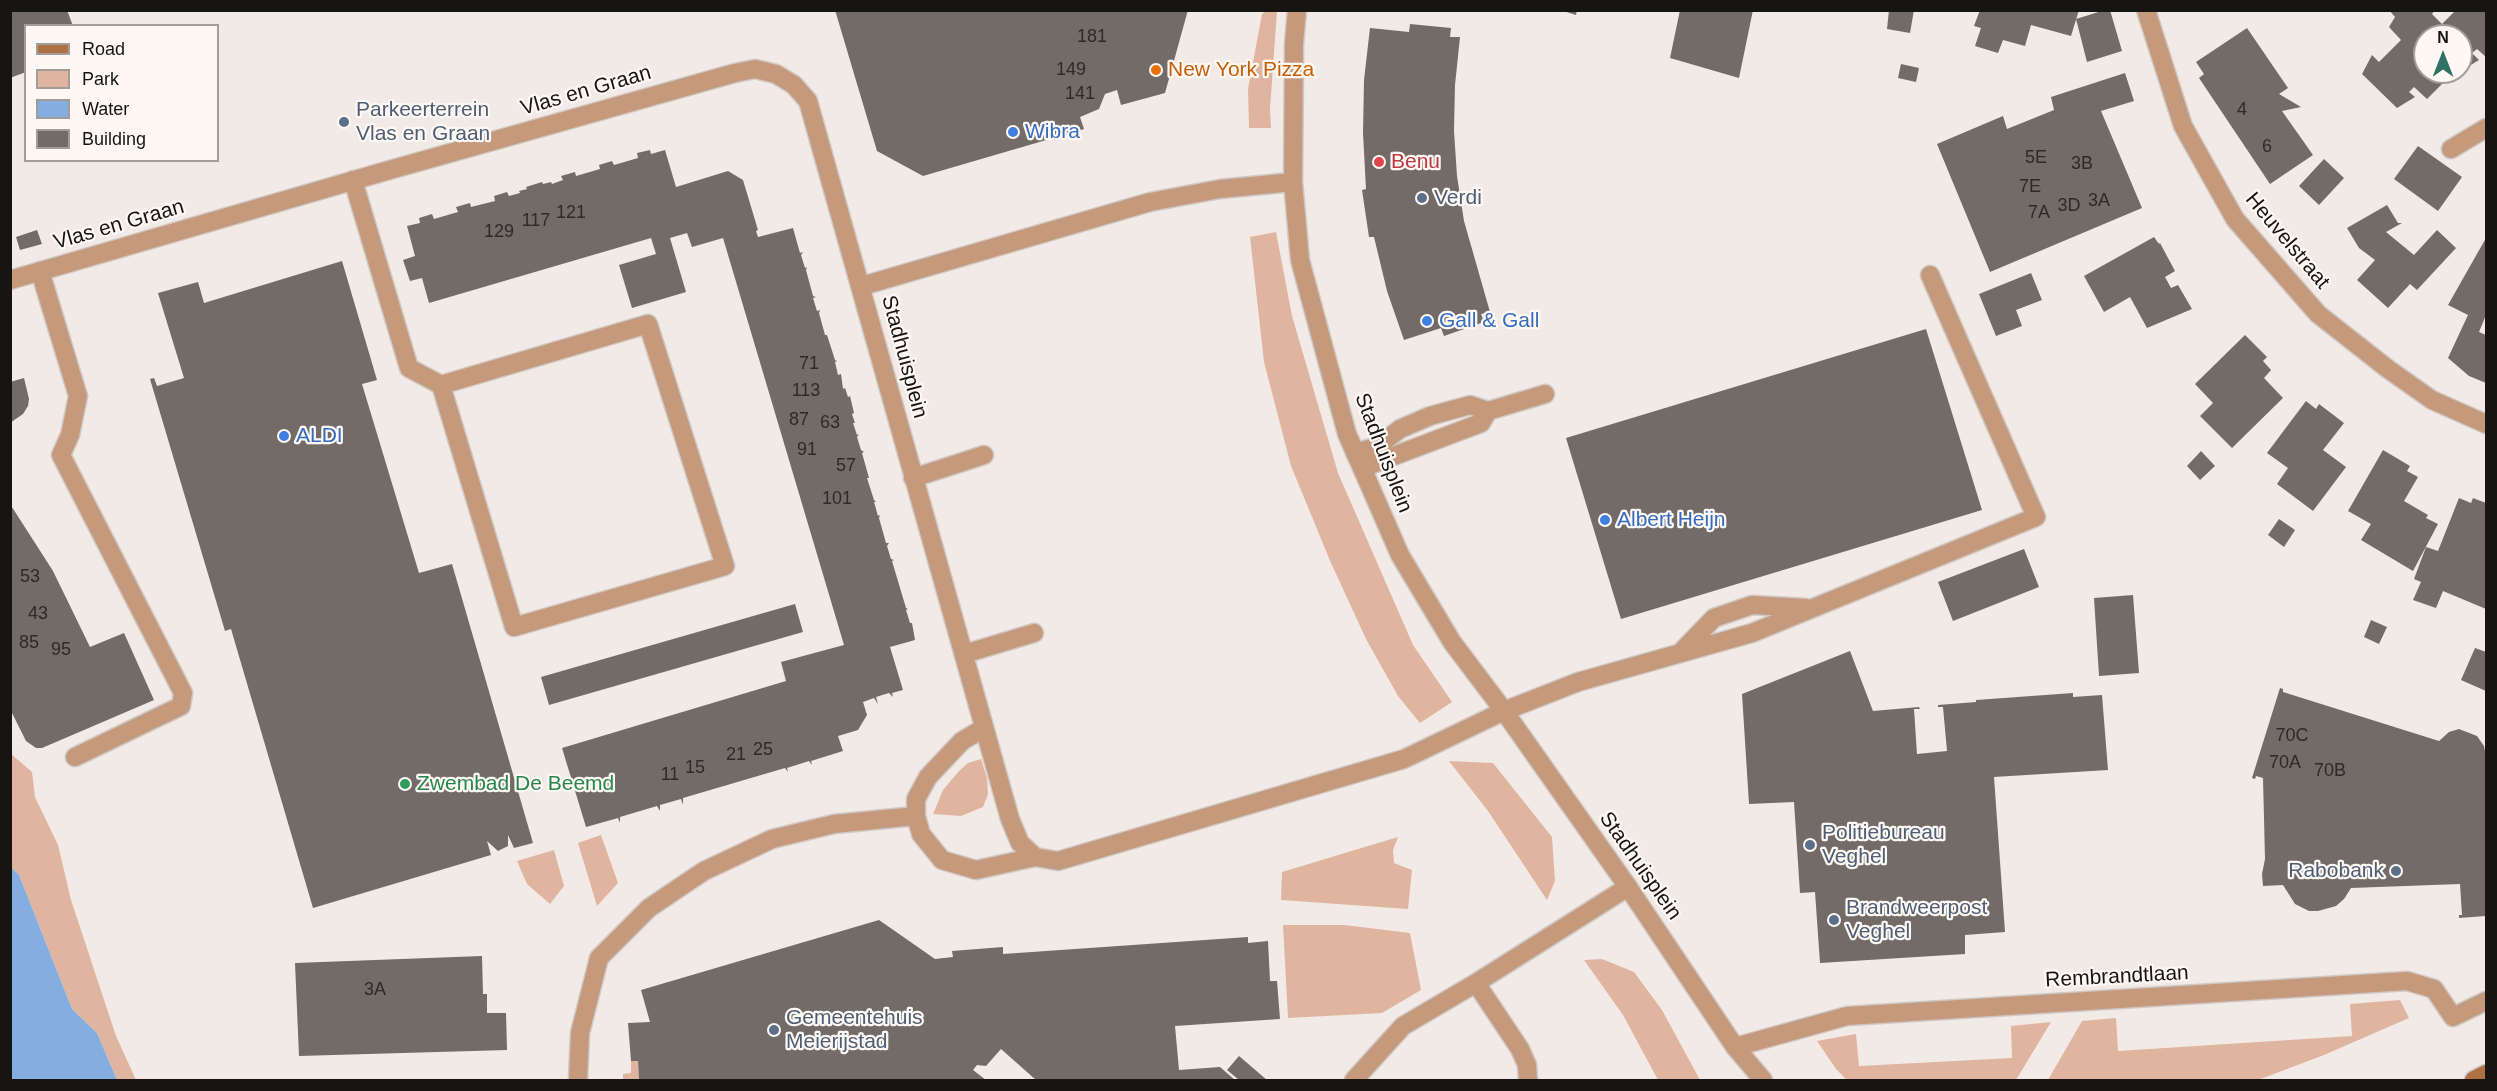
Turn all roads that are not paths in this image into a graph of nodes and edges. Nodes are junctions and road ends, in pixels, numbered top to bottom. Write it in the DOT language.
graph roads {
  1 [pos="1297,10"];
  2 [pos="2146,10"];
  3 [pos="2487,128"];
  4 [pos="2451,148"];
  5 [pos="353,180"];
  6 [pos="1293,182"];
  7 [pos="40,271"];
  8 [pos="1930,275"];
  9 [pos="10,280"];
  10 [pos="862,286"];
  11 [pos="441,385"];
  12 [pos="1545,393"];
  13 [pos="1488,411"];
  14 [pos="2487,424"];
  15 [pos="984,455"];
  16 [pos="1358,460"];
  17 [pos="913,477"];
  18 [pos="1813,608"];
  19 [pos="1034,633"];
  20 [pos="1681,652"];
  21 [pos="964,654"];
  22 [pos="1504,711"];
  23 [pos="984,728"];
  24 [pos="75,757"];
  25 [pos="916,816"];
  26 [pos="1035,857"];
  27 [pos="1628,887"];
  28 [pos="1476,983"];
  29 [pos="2487,1001"];
  30 [pos="1735,1047"];
  31 [pos="2487,1074"];
  32 [pos="578,1080"];
  33 [pos="1354,1080"];
  34 [pos="1528,1080"];
  35 [pos="1745,1080"];
  36 [pos="1763,1080"];
  37 [pos="2474,1080"];
  1 -- 6 [label="street, Stadhuisplein"];
  2 -- 14 [label="street, Heuvelstraat"];
  3 -- 4 [label="street"];
  5 -- 7 [label="street, Vlas en Graan"];
  5 -- 10 [label="street, Vlas en Graan"];
  5 -- 11 [label="street"];
  6 -- 10 [label="street, Stadhuisplein"];
  6 -- 16 [label="street, Stadhuisplein"];
  7 -- 9 [label="street, Vlas en Graan"];
  7 -- 24 [label="street"];
  8 -- 18 [label="street"];
  10 -- 17 [label="street, Stadhuisplein"];
  11 -- 11 [label="street"];
  12 -- 13 [label="street"];
  13 -- 16 [label="street"];
  13 -- 16 [label="street"];
  15 -- 17 [label="street"];
  16 -- 22 [label="street, Stadhuisplein"];
  17 -- 21 [label="street, Stadhuisplein"];
  18 -- 20 [label="street"];
  18 -- 20 [label="street"];
  19 -- 21 [label="street"];
  20 -- 22 [label="street"];
  21 -- 23 [label="street, Stadhuisplein"];
  22 -- 26 [label="street"];
  22 -- 27 [label="street, Stadhuisplein"];
  23 -- 25 [label="street"];
  23 -- 26 [label="street, Stadhuisplein"];
  25 -- 26 [label="street"];
  25 -- 32 [label="street"];
  27 -- 28 [label="street"];
  27 -- 30 [label="street, Stadhuisplein"];
  28 -- 33 [label="street"];
  28 -- 34 [label="street"];
  29 -- 30 [label="street, Rembrandtlaan"];
  30 -- 35 [label="street, Stadhuisplein"];
  30 -- 36 [label="street, Stadhuisplein"];
  31 -- 37 [label="main road"];
}
